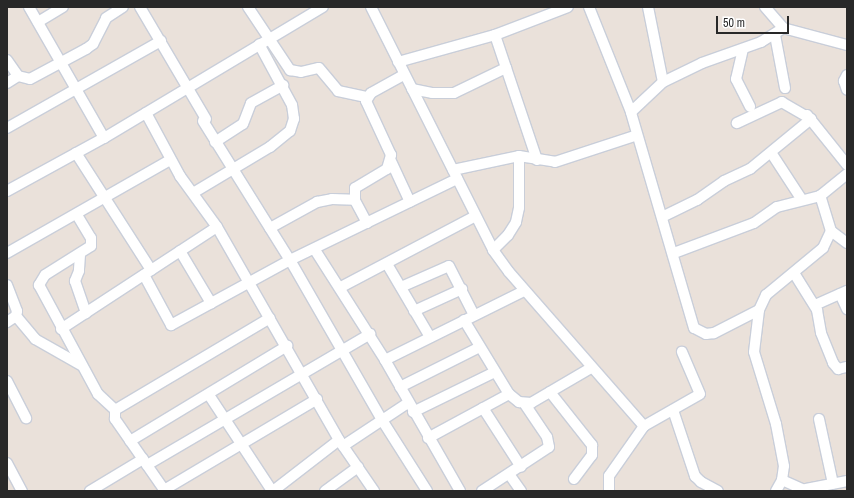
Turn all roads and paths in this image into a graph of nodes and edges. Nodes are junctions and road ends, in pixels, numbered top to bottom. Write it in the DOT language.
graph roads {
  1 [pos="29,7"];
  2 [pos="63,7"];
  3 [pos="124,7"];
  4 [pos="140,7"];
  5 [pos="248,7"];
  6 [pos="323,7"];
  7 [pos="371,7"];
  8 [pos="568,7"];
  9 [pos="589,7"];
  10 [pos="648,7"];
  11 [pos="765,7"];
  12 [pos="38,22"];
  13 [pos="779,31"];
  14 [pos="495,35"];
  15 [pos="269,40"];
  16 [pos="161,41"];
  17 [pos="259,44"];
  18 [pos="847,45"];
  19 [pos="743,49"];
  20 [pos="7,60"];
  21 [pos="61,62"];
  22 [pos="398,62"];
  23 [pos="506,68"];
  24 [pos="404,75"];
  25 [pos="847,75"];
  26 [pos="18,76"];
  27 [pos="664,82"];
  28 [pos="7,83"];
  29 [pos="283,85"];
  30 [pos="190,87"];
  31 [pos="412,88"];
  32 [pos="785,88"];
  33 [pos="77,90"];
  34 [pos="847,90"];
  35 [pos="367,96"];
  36 [pos="796,104"];
  37 [pos="750,107"];
  38 [pos="631,112"];
  39 [pos="146,113"];
  40 [pos="811,119"];
  41 [pos="737,123"];
  42 [pos="7,128"];
  43 [pos="637,135"];
  44 [pos="104,138"];
  45 [pos="216,142"];
  46 [pos="76,153"];
  47 [pos="772,154"];
  48 [pos="519,156"];
  49 [pos="170,160"];
  50 [pos="537,160"];
  51 [pos="391,161"];
  52 [pos="847,165"];
  53 [pos="233,169"];
  54 [pos="455,174"];
  55 [pos="847,174"];
  56 [pos="7,191"];
  57 [pos="193,193"];
  58 [pos="820,196"];
  59 [pos="104,199"];
  60 [pos="355,200"];
  61 [pos="802,200"];
  62 [pos="410,202"];
  63 [pos="77,215"];
  64 [pos="664,216"];
  65 [pos="474,217"];
  66 [pos="367,223"];
  67 [pos="217,227"];
  68 [pos="270,228"];
  69 [pos="831,231"];
  70 [pos="847,242"];
  71 [pos="315,250"];
  72 [pos="493,250"];
  73 [pos="180,251"];
  74 [pos="674,253"];
  75 [pos="7,254"];
  76 [pos="80,255"];
  77 [pos="290,260"];
  78 [pos="387,264"];
  79 [pos="147,272"];
  80 [pos="794,273"];
  81 [pos="249,282"];
  82 [pos="7,285"];
  83 [pos="341,287"];
  84 [pos="401,288"];
  85 [pos="462,289"];
  86 [pos="524,290"];
  87 [pos="843,292"];
  88 [pos="211,303"];
  89 [pos="815,305"];
  90 [pos="847,309"];
  91 [pos="759,310"];
  92 [pos="414,311"];
  93 [pos="86,313"];
  94 [pos="474,315"];
  95 [pos="16,316"];
  96 [pos="270,318"];
  97 [pos="464,320"];
  98 [pos="7,322"];
  99 [pos="61,329"];
  100 [pos="370,334"];
  101 [pos="430,337"];
  102 [pos="287,346"];
  103 [pos="480,347"];
  104 [pos="343,349"];
  105 [pos="682,352"];
  106 [pos="385,360"];
  107 [pos="81,365"];
  108 [pos="591,368"];
  109 [pos="847,368"];
  110 [pos="302,372"];
  111 [pos="496,372"];
  112 [pos="7,381"];
  113 [pos="400,388"];
  114 [pos="550,392"];
  115 [pos="509,394"];
  116 [pos="209,395"];
  117 [pos="317,399"];
  118 [pos="525,404"];
  119 [pos="411,407"];
  120 [pos="482,408"];
  121 [pos="116,410"];
  122 [pos="673,410"];
  123 [pos="26,418"];
  124 [pos="224,418"];
  125 [pos="820,419"];
  126 [pos="382,420"];
  127 [pos="644,426"];
  128 [pos="428,438"];
  129 [pos="130,441"];
  130 [pos="241,443"];
  131 [pos="341,443"];
  132 [pos="145,462"];
  133 [pos="7,464"];
  134 [pos="520,466"];
  135 [pos="358,467"];
  136 [pos="509,474"];
  137 [pos="574,479"];
  138 [pos="782,480"];
  139 [pos="847,482"];
  140 [pos="833,484"];
  141 [pos="164,490"];
  142 [pos="806,490"];
  143 [pos="22,491"];
  144 [pos="90,491"];
  145 [pos="272,491"];
  146 [pos="325,491"];
  147 [pos="373,491"];
  148 [pos="427,491"];
  149 [pos="458,491"];
  150 [pos="482,491"];
  151 [pos="521,491"];
  152 [pos="609,491"];
  153 [pos="718,491"];
  154 [pos="776,491"];
  1 -- 12 [label="street"];
  2 -- 12 [label="street"];
  3 -- 21 [label="street"];
  4 -- 16 [label="street"];
  5 -- 15 [label="street"];
  6 -- 15 [label="street"];
  7 -- 22 [label="street"];
  8 -- 14 [label="street"];
  9 -- 38 [label="street"];
  10 -- 27 [label="street"];
  11 -- 13 [label="street"];
  12 -- 21 [label="street"];
  13 -- 18 [label="street"];
  13 -- 19 [label="street"];
  13 -- 32 [label="street"];
  14 -- 22 [label="street"];
  14 -- 23 [label="street"];
  15 -- 17 [label="street"];
  15 -- 35 [label="street"];
  16 -- 30 [label="street"];
  16 -- 33 [label="street"];
  17 -- 29 [label="street"];
  17 -- 30 [label="street"];
  19 -- 27 [label="street"];
  19 -- 37 [label="street"];
  20 -- 26 [label="street"];
  21 -- 26 [label="street"];
  21 -- 33 [label="street"];
  22 -- 24 [label="street"];
  23 -- 31 [label="street"];
  23 -- 50 [label="street"];
  24 -- 31 [label="street"];
  24 -- 35 [label="street"];
  25 -- 34 [label="street"];
  26 -- 28 [label="street"];
  27 -- 38 [label="street"];
  29 -- 45 [label="street"];
  29 -- 53 [label="street"];
  30 -- 39 [label="street"];
  30 -- 45 [label="street"];
  31 -- 54 [label="street"];
  33 -- 42 [label="street"];
  33 -- 44 [label="street"];
  35 -- 51 [label="street"];
  36 -- 40 [label="street"];
  38 -- 43 [label="street"];
  39 -- 44 [label="street"];
  39 -- 49 [label="street"];
  40 -- 41 [label="street"];
  40 -- 47 [label="street"];
  40 -- 52 [label="street"];
  43 -- 50 [label="street"];
  43 -- 64 [label="street"];
  44 -- 46 [label="street"];
  45 -- 53 [label="street"];
  46 -- 56 [label="street"];
  46 -- 59 [label="street"];
  47 -- 61 [label="street"];
  47 -- 64 [label="street"];
  48 -- 50 [label="street"];
  48 -- 54 [label="street"];
  48 -- 72 [label="street"];
  49 -- 57 [label="street"];
  49 -- 59 [label="street"];
  51 -- 60 [label="street"];
  51 -- 62 [label="street"];
  53 -- 57 [label="street"];
  53 -- 68 [label="street"];
  54 -- 62 [label="street"];
  54 -- 65 [label="street"];
  55 -- 58 [label="street"];
  57 -- 67 [label="street"];
  58 -- 61 [label="street"];
  58 -- 69 [label="street"];
  59 -- 63 [label="street"];
  59 -- 79 [label="street"];
  60 -- 66 [label="street"];
  60 -- 68 [label="street"];
  61 -- 74 [label="street"];
  62 -- 66 [label="street"];
  63 -- 75 [label="street"];
  63 -- 76 [label="street"];
  64 -- 74 [label="street"];
  65 -- 72 [label="street"];
  65 -- 78 [label="street"];
  66 -- 71 [label="street"];
  67 -- 73 [label="street"];
  67 -- 81 [label="street"];
  68 -- 77 [label="street"];
  69 -- 70 [label="street"];
  69 -- 80 [label="street"];
  71 -- 77 [label="street"];
  71 -- 83 [label="street"];
  72 -- 86 [label="street"];
  73 -- 79 [label="street"];
  73 -- 88 [label="street"];
  74 -- 91 [label="street"];
  76 -- 93 [label="street"];
  76 -- 99 [label="street"];
  77 -- 81 [label="street"];
  77 -- 104 [label="street"];
  78 -- 83 [label="street"];
  78 -- 84 [label="street"];
  79 -- 88 [label="street"];
  79 -- 93 [label="street"];
  80 -- 89 [label="street"];
  80 -- 91 [label="street"];
  81 -- 88 [label="street"];
  81 -- 96 [label="street"];
  82 -- 95 [label="street"];
  83 -- 100 [label="street"];
  84 -- 85 [label="street"];
  84 -- 92 [label="street"];
  85 -- 92 [label="street"];
  85 -- 94 [label="street"];
  86 -- 94 [label="street"];
  86 -- 108 [label="street"];
  87 -- 89 [label="street"];
  87 -- 90 [label="street"];
  89 -- 109 [label="street"];
  91 -- 138 [label="street"];
  92 -- 101 [label="street"];
  93 -- 99 [label="street"];
  94 -- 97 [label="street"];
  95 -- 98 [label="street"];
  95 -- 107 [label="street"];
  96 -- 102 [label="street"];
  96 -- 121 [label="street"];
  97 -- 101 [label="street"];
  97 -- 103 [label="street"];
  99 -- 107 [label="street"];
  100 -- 104 [label="street"];
  100 -- 106 [label="street"];
  101 -- 106 [label="street"];
  102 -- 110 [label="street"];
  102 -- 116 [label="street"];
  103 -- 111 [label="street"];
  103 -- 113 [label="street"];
  104 -- 110 [label="street"];
  104 -- 126 [label="street"];
  105 -- 122 [label="street"];
  106 -- 113 [label="street"];
  107 -- 121 [label="street"];
  108 -- 114 [label="street"];
  108 -- 127 [label="street"];
  110 -- 117 [label="street"];
  110 -- 124 [label="street"];
  111 -- 115 [label="street"];
  111 -- 119 [label="street"];
  112 -- 123 [label="street"];
  113 -- 119 [label="street"];
  114 -- 118 [label="street"];
  114 -- 137 [label="street"];
  115 -- 118 [label="street"];
  115 -- 120 [label="street"];
  116 -- 124 [label="street"];
  116 -- 129 [label="street"];
  117 -- 130 [label="street"];
  117 -- 131 [label="street"];
  118 -- 134 [label="street"];
  119 -- 126 [label="street"];
  119 -- 128 [label="street"];
  120 -- 128 [label="street"];
  120 -- 134 [label="street"];
  121 -- 129 [label="street"];
  122 -- 127 [label="street"];
  122 -- 153 [label="street"];
  124 -- 130 [label="street"];
  124 -- 132 [label="street"];
  125 -- 140 [label="street"];
  126 -- 131 [label="street"];
  126 -- 148 [label="street"];
  127 -- 152 [label="street"];
  128 -- 149 [label="street"];
  129 -- 132 [label="street"];
  130 -- 141 [label="street"];
  130 -- 145 [label="street"];
  131 -- 135 [label="street"];
  131 -- 145 [label="street"];
  132 -- 141 [label="street"];
  132 -- 144 [label="street"];
  133 -- 143 [label="street"];
  134 -- 136 [label="street"];
  135 -- 146 [label="street"];
  135 -- 147 [label="street"];
  136 -- 150 [label="street"];
  136 -- 151 [label="street"];
  138 -- 142 [label="street"];
  138 -- 154 [label="street"];
  139 -- 140 [label="street"];
  140 -- 142 [label="street"];
}
